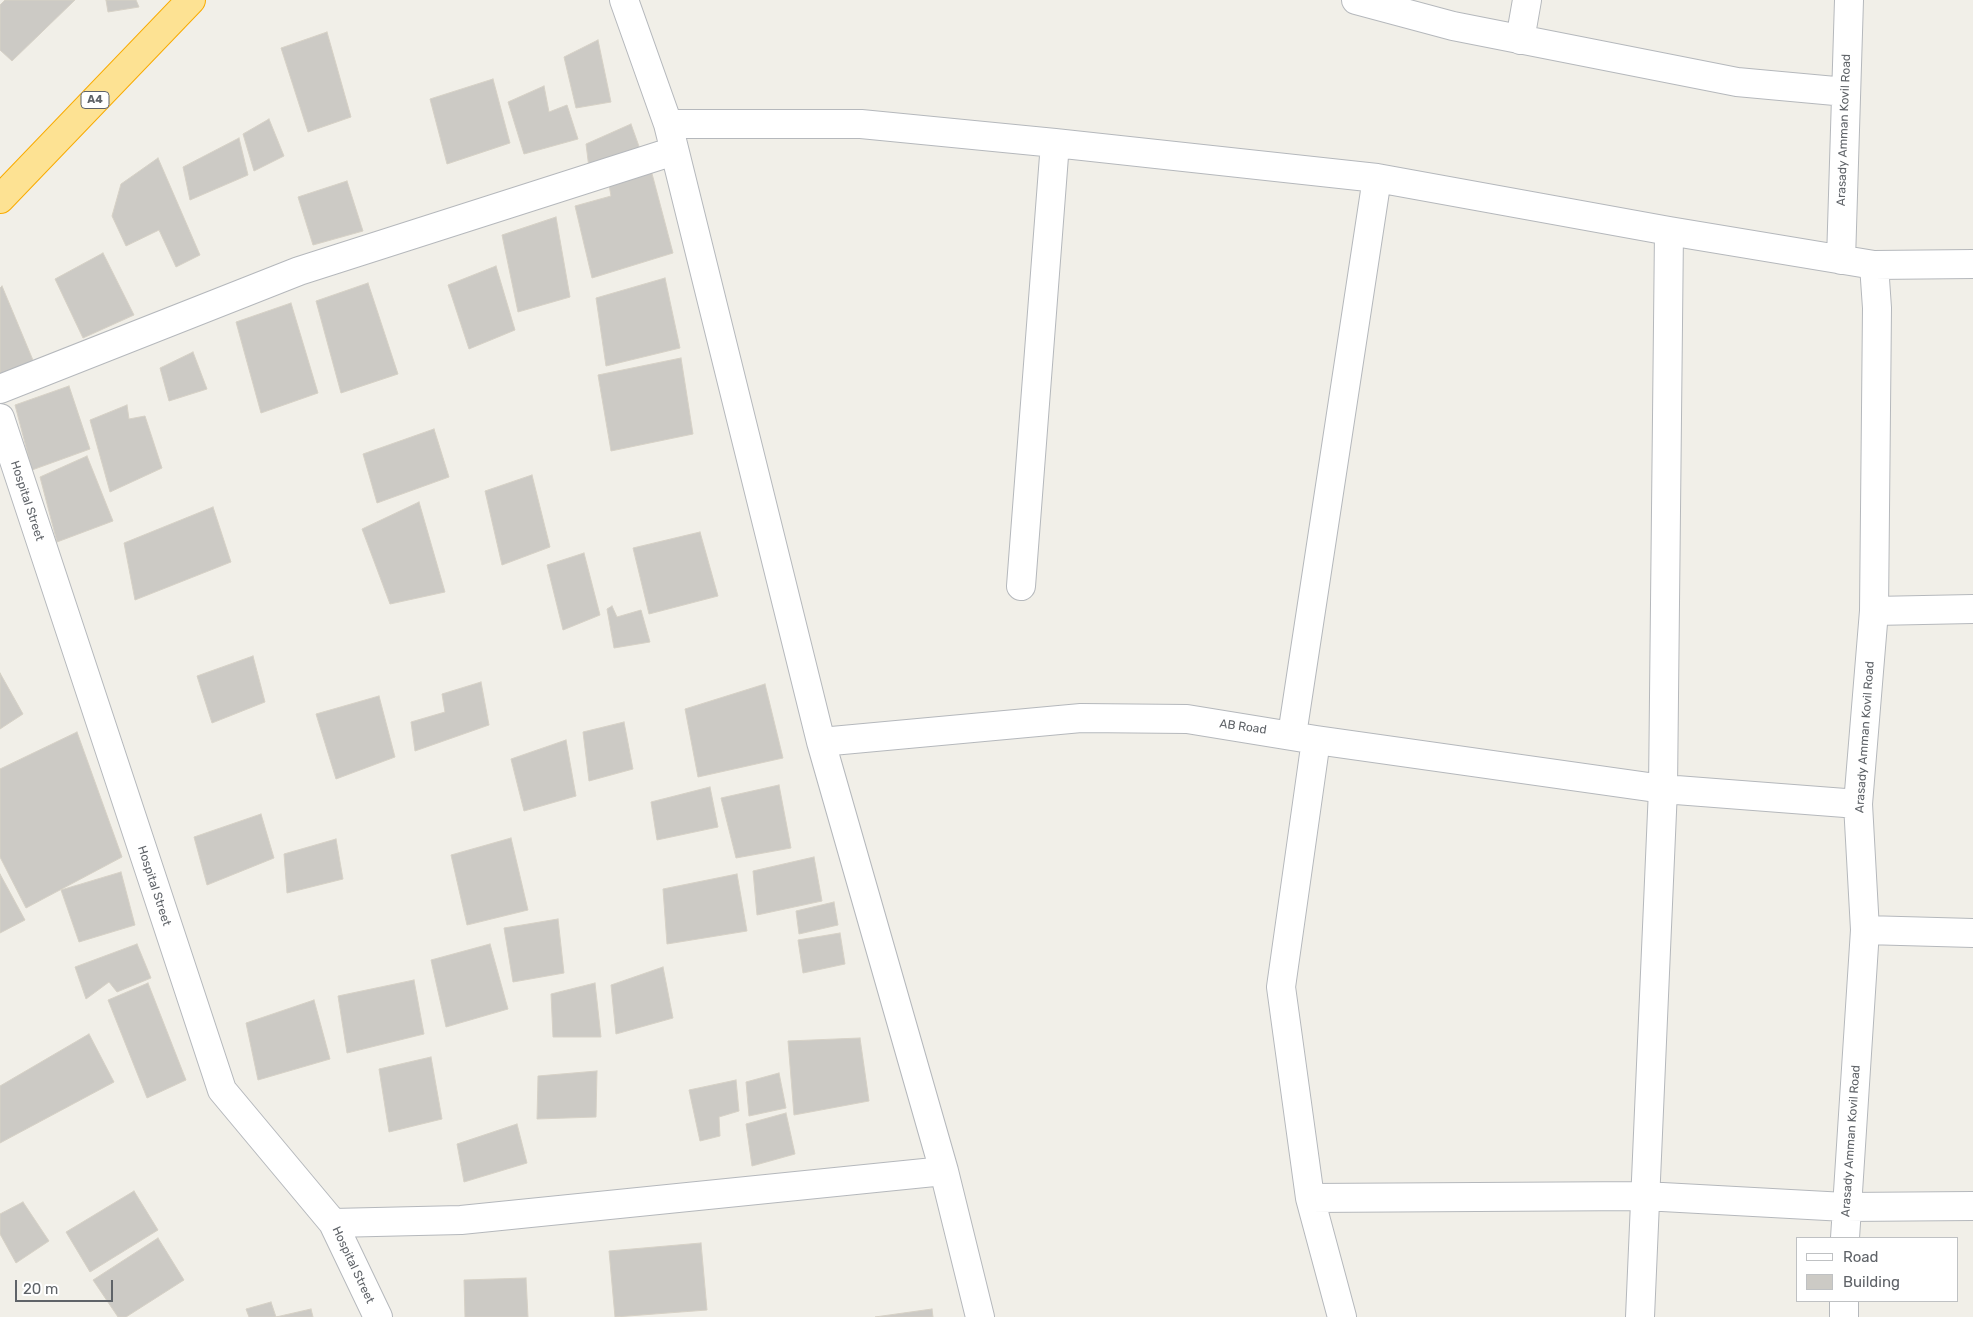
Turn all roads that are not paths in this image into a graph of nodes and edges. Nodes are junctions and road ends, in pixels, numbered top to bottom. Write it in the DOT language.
graph roads {
  1 [pos="191,0"];
  2 [pos="624,0"];
  3 [pos="1356,0"];
  4 [pos="1527,0"];
  5 [pos="1849,0"];
  6 [pos="1520,40"];
  7 [pos="1846,92"];
  8 [pos="668,124"];
  9 [pos="1055,143"];
  10 [pos="674,151"];
  11 [pos="1377,178"];
  12 [pos="0,199"];
  13 [pos="1669,231"];
  14 [pos="1840,260"];
  15 [pos="1973,264"];
  16 [pos="1874,265"];
  17 [pos="0,389"];
  18 [pos="0,418"];
  19 [pos="1022,586"];
  20 [pos="1973,608"];
  21 [pos="1874,611"];
  22 [pos="1304,738"];
  23 [pos="821,742"];
  24 [pos="1663,788"];
  25 [pos="1858,804"];
  26 [pos="1865,930"];
  27 [pos="1973,934"];
  28 [pos="944,1171"];
  29 [pos="1644,1196"];
  30 [pos="1310,1198"];
  31 [pos="1973,1206"];
  32 [pos="1845,1207"];
  33 [pos="333,1223"];
  34 [pos="1845,1237"];
  35 [pos="1844,1302"];
  36 [pos="378,1317"];
  37 [pos="980,1317"];
  38 [pos="1342,1317"];
  39 [pos="1640,1317"];
  40 [pos="1844,1317"];
  1 -- 12 [label="highway, A4"];
  2 -- 8 [label="street"];
  3 -- 6 [label="street"];
  4 -- 6 [label="street"];
  5 -- 7 [label="street, Arasady Amman Kovil Road"];
  6 -- 7 [label="street"];
  7 -- 14 [label="street, Arasady Amman Kovil Road"];
  8 -- 9 [label="street"];
  8 -- 10 [label="street"];
  9 -- 11 [label="street"];
  9 -- 19 [label="street"];
  10 -- 17 [label="street"];
  10 -- 23 [label="street"];
  11 -- 13 [label="street"];
  11 -- 22 [label="street"];
  13 -- 14 [label="street"];
  13 -- 24 [label="street"];
  14 -- 16 [label="street"];
  15 -- 16 [label="street"];
  16 -- 21 [label="street, Arasady Amman Kovil Road"];
  18 -- 33 [label="street, Hospital Street"];
  20 -- 21 [label="street"];
  21 -- 25 [label="street, Arasady Amman Kovil Road"];
  22 -- 23 [label="street, AB Road"];
  22 -- 24 [label="street, AB Road"];
  22 -- 30 [label="street"];
  23 -- 28 [label="street"];
  24 -- 25 [label="street, AB Road"];
  24 -- 29 [label="street"];
  25 -- 26 [label="street, Arasady Amman Kovil Road"];
  26 -- 27 [label="street"];
  26 -- 32 [label="street, Arasady Amman Kovil Road"];
  28 -- 33 [label="street"];
  28 -- 37 [label="street"];
  29 -- 30 [label="street"];
  29 -- 32 [label="street"];
  29 -- 39 [label="street"];
  30 -- 38 [label="street"];
  31 -- 32 [label="street"];
  32 -- 34 [label="street, Arasady Amman Kovil Road"];
  33 -- 36 [label="street, Hospital Street"];
  35 -- 40 [label="street"];
}
